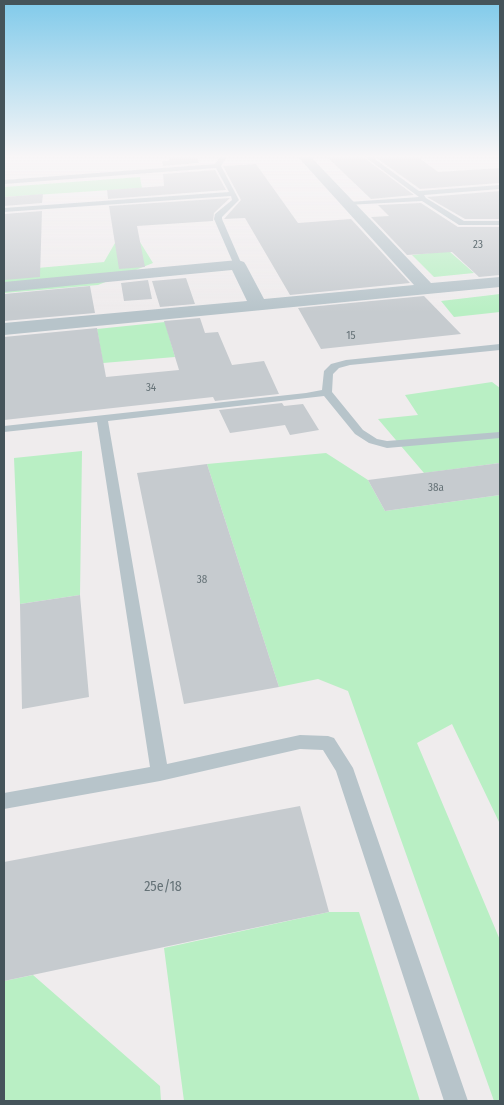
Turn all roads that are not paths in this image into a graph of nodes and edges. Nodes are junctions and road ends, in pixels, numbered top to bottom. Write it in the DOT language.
graph roads {
  1 [pos="24,209"];
  2 [pos="225,209"];
  3 [pos="353,209"];
  4 [pos="440,209"];
  5 [pos="4,210"];
  6 [pos="500,223"];
  7 [pos="238,265"];
  8 [pos="500,282"];
  9 [pos="4,287"];
  10 [pos="427,288"];
  11 [pos="258,305"];
  12 [pos="4,329"];
  13 [pos="500,347"];
  14 [pos="327,392"];
  15 [pos="102,419"];
  16 [pos="4,429"];
  17 [pos="500,434"];
  18 [pos="160,773"];
  19 [pos="4,801"];
  20 [pos="456,1101"];
  1 -- 5 [label="lane"];
  2 -- 7 [label="lane"];
  3 -- 10 [label="street"];
  4 -- 6 [label="lane"];
  7 -- 9 [label="street"];
  7 -- 11 [label="street"];
  8 -- 10 [label="street"];
  10 -- 11 [label="street"];
  11 -- 12 [label="street"];
  13 -- 14 [label="lane"];
  14 -- 15 [label="lane"];
  14 -- 17 [label="lane"];
  15 -- 16 [label="lane"];
  15 -- 18 [label="lane"];
  18 -- 19 [label="lane"];
  18 -- 20 [label="lane"];
}
